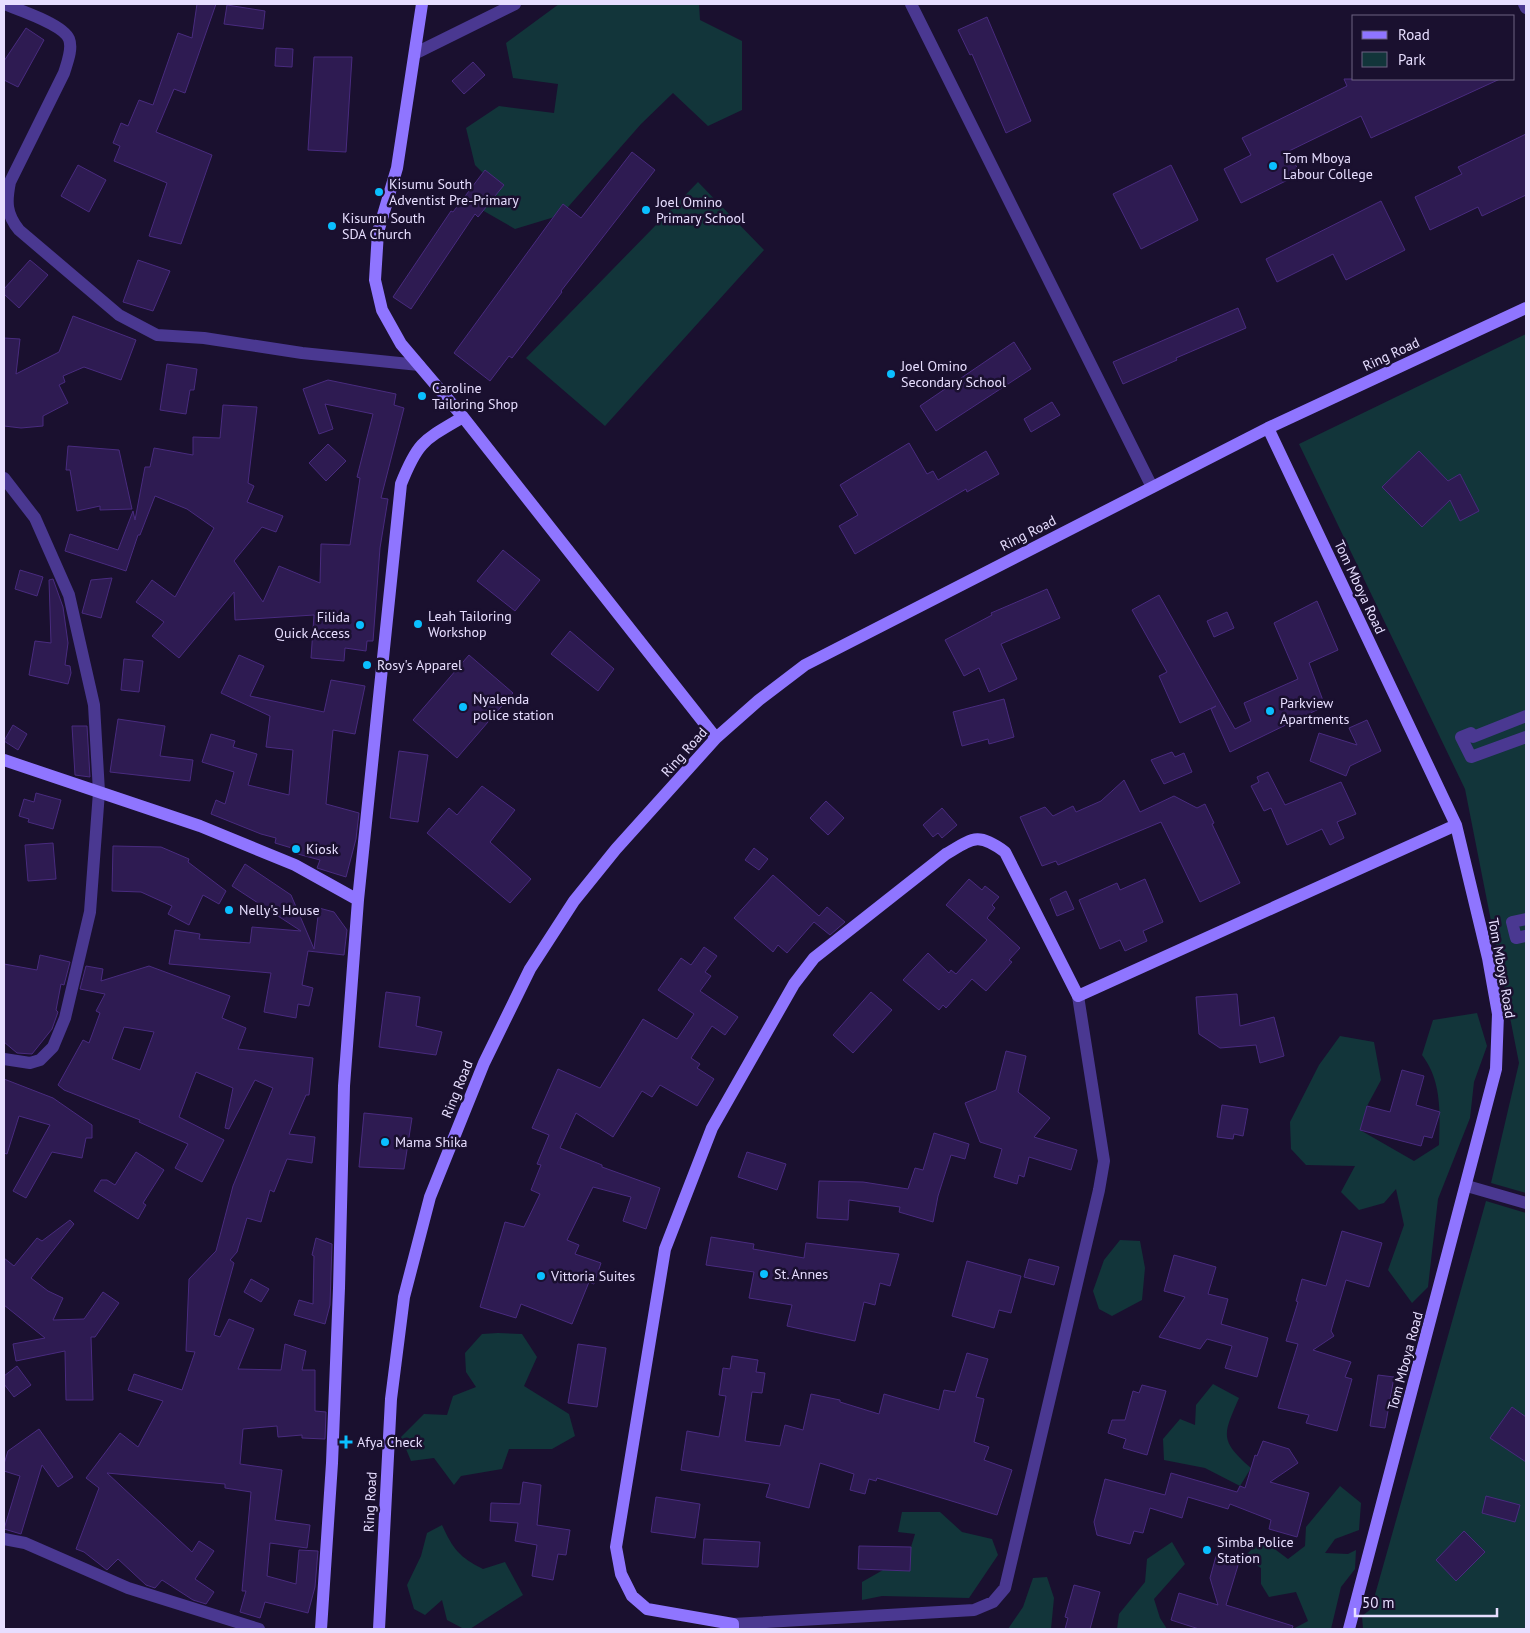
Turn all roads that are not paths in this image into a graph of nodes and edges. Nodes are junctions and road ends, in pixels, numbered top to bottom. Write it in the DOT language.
graph roads {
  1 [pos="4,4"];
  2 [pos="422,4"];
  3 [pos="515,4"];
  4 [pos="911,4"];
  5 [pos="1524,4"];
  6 [pos="1526,8"];
  7 [pos="416,53"];
  8 [pos="1526,308"];
  9 [pos="419,365"];
  10 [pos="463,417"];
  11 [pos="1268,428"];
  12 [pos="4,478"];
  13 [pos="1152,486"];
  14 [pos="1526,716"];
  15 [pos="1526,737"];
  16 [pos="716,738"];
  17 [pos="4,760"];
  18 [pos="99,792"];
  19 [pos="1456,825"];
  20 [pos="358,900"];
  21 [pos="1526,919"];
  22 [pos="1526,936"];
  23 [pos="1078,996"];
  24 [pos="4,1059"];
  25 [pos="1466,1186"];
  26 [pos="1526,1203"];
  27 [pos="4,1539"];
  28 [pos="733,1627"];
  29 [pos="259,1629"];
  30 [pos="321,1629"];
  31 [pos="379,1629"];
  32 [pos="1349,1629"];
  1 -- 9 [label="street"];
  2 -- 7 [label="street"];
  3 -- 7 [label="street"];
  4 -- 13 [label="street"];
  5 -- 6 [label="street"];
  7 -- 9 [label="street"];
  8 -- 11 [label="street, Ring Road"];
  9 -- 10 [label="street"];
  10 -- 16 [label="street"];
  10 -- 20 [label="street"];
  11 -- 13 [label="street, Ring Road"];
  11 -- 19 [label="street, Tom Mboya Road"];
  12 -- 18 [label="street"];
  13 -- 16 [label="street, Ring Road"];
  14 -- 15 [label="street"];
  16 -- 31 [label="street, Ring Road"];
  17 -- 18 [label="street"];
  18 -- 20 [label="street"];
  18 -- 24 [label="street"];
  19 -- 23 [label="street"];
  19 -- 25 [label="street, Tom Mboya Road"];
  20 -- 30 [label="street"];
  21 -- 22 [label="street"];
  23 -- 28 [label="street"];
  23 -- 28 [label="street"];
  25 -- 26 [label="street"];
  25 -- 32 [label="street, Tom Mboya Road"];
  27 -- 29 [label="street"];
}
